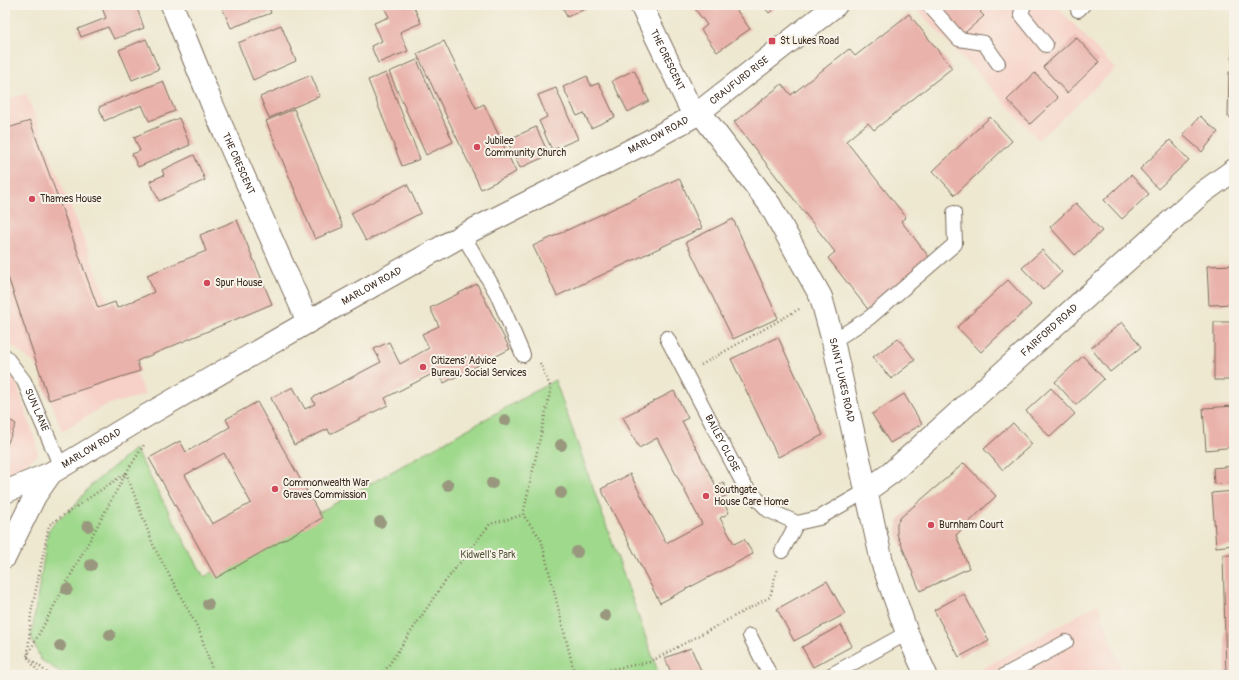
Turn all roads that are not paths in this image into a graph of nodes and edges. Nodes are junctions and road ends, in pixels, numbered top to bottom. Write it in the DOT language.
graph roads {
  1 [pos="172,5"];
  2 [pos="641,5"];
  3 [pos="836,5"];
  4 [pos="928,5"];
  5 [pos="1024,5"];
  6 [pos="1046,46"];
  7 [pos="998,63"];
  8 [pos="697,114"];
  9 [pos="1234,170"];
  10 [pos="954,213"];
  11 [pos="463,235"];
  12 [pos="308,322"];
  13 [pos="667,338"];
  14 [pos="833,341"];
  15 [pos="523,355"];
  16 [pos="5,356"];
  17 [pos="56,470"];
  18 [pos="866,491"];
  19 [pos="5,492"];
  20 [pos="797,523"];
  21 [pos="782,551"];
  22 [pos="5,557"];
  23 [pos="907,633"];
  24 [pos="750,636"];
  25 [pos="1066,642"];
  26 [pos="770,675"];
  27 [pos="831,675"];
  28 [pos="926,675"];
  29 [pos="1005,675"];
  1 -- 12 [label="street, THE CRESCENT"];
  2 -- 8 [label="street, THE CRESCENT"];
  3 -- 8 [label="street, CRAUFURD RISE"];
  4 -- 7 [label="lane"];
  5 -- 6 [label="lane"];
  8 -- 11 [label="street, MARLOW ROAD"];
  8 -- 14 [label="street, SAINT LUKES ROAD"];
  9 -- 18 [label="street, FAIRFORD ROAD"];
  10 -- 14 [label="lane"];
  11 -- 12 [label="street, MARLOW ROAD"];
  11 -- 15 [label="lane"];
  12 -- 17 [label="street, MARLOW ROAD"];
  13 -- 20 [label="lane, BAILEY CLOSE"];
  14 -- 18 [label="street, SAINT LUKES ROAD"];
  16 -- 17 [label="lane, SUN LANE"];
  17 -- 19 [label="street, MARLOW ROAD"];
  17 -- 22 [label="street, MARLOW ROAD"];
  18 -- 20 [label="lane"];
  18 -- 23 [label="street, SAINT LUKES ROAD"];
  20 -- 21 [label="lane"];
  23 -- 27 [label="lane"];
  23 -- 28 [label="street, SAINT LUKES ROAD"];
  24 -- 26 [label="lane"];
  25 -- 29 [label="lane"];
}
